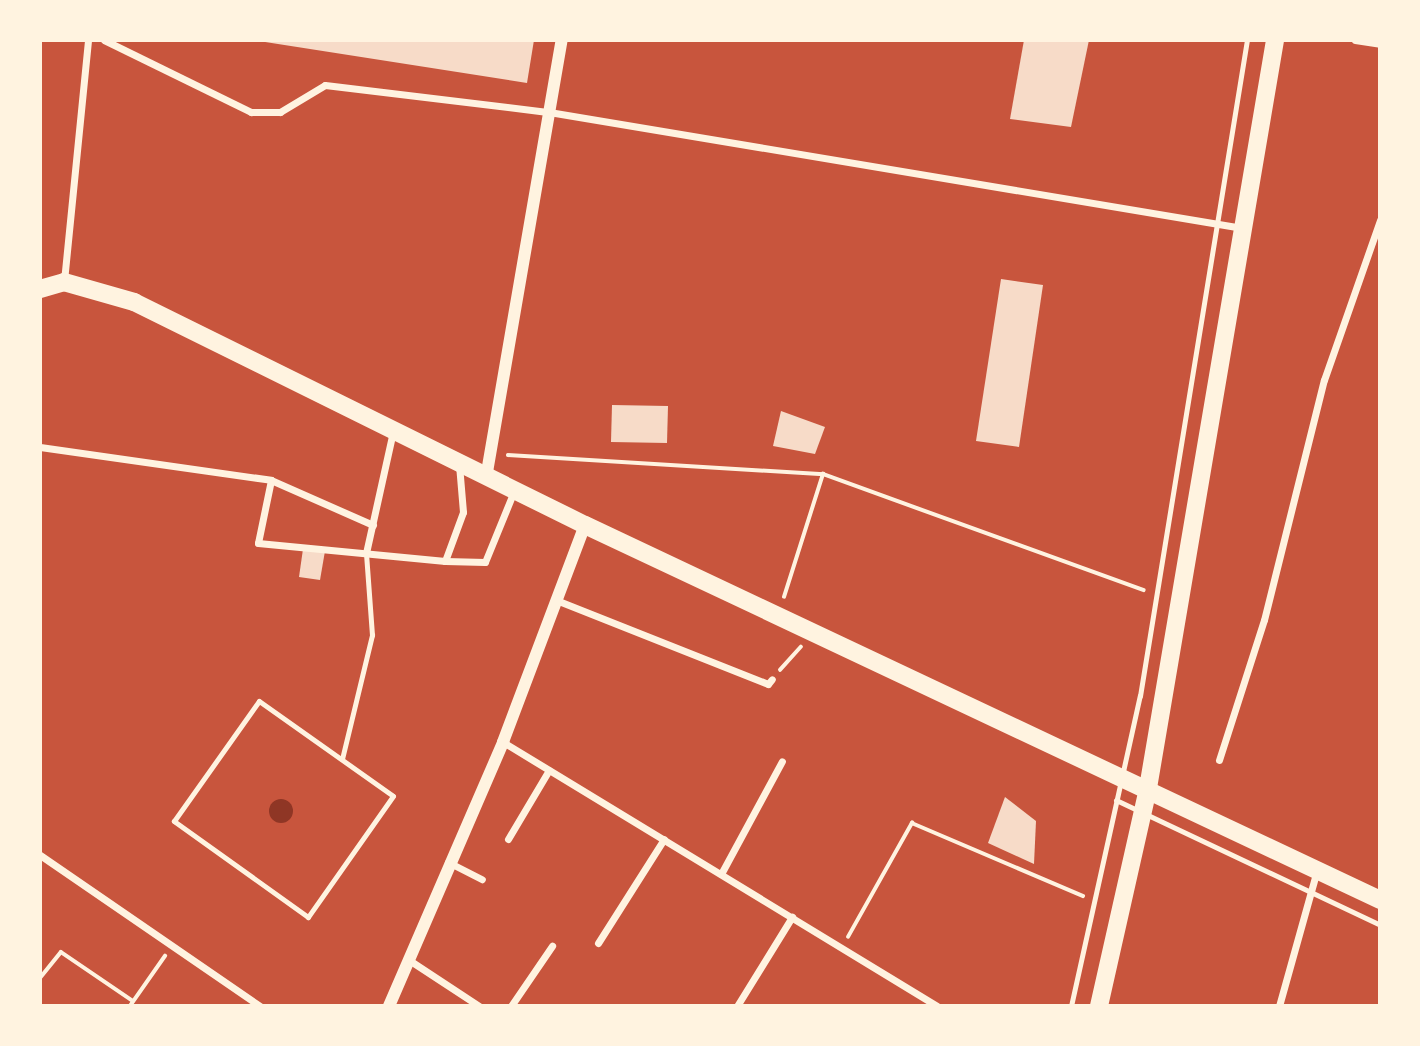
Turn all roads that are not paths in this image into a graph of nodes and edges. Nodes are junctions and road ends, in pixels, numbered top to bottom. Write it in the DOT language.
graph roads {
  1 [pos="88,40"];
  2 [pos="104,40"];
  3 [pos="562,40"];
  4 [pos="1247,40"];
  5 [pos="1275,40"];
  6 [pos="1355,40"];
  7 [pos="1380,44"];
  8 [pos="549,112"];
  9 [pos="1380,220"];
  10 [pos="1216,224"];
  11 [pos="1243,228"];
  12 [pos="64,282"];
  13 [pos="40,289"];
  14 [pos="393,430"];
  15 [pos="40,447"];
  16 [pos="459,464"];
  17 [pos="486,478"];
  18 [pos="271,480"];
  19 [pos="514,491"];
  20 [pos="585,525"];
  21 [pos="373,526"];
  22 [pos="366,553"];
  23 [pos="445,561"];
  24 [pos="553,599"];
  25 [pos="772,679"];
  26 [pos="503,742"];
  27 [pos="342,760"];
  28 [pos="1219,760"];
  29 [pos="782,761"];
  30 [pos="550,770"];
  31 [pos="1122,775"];
  32 [pos="1148,788"];
  33 [pos="1116,800"];
  34 [pos="1143,811"];
  35 [pos="508,839"];
  36 [pos="664,839"];
  37 [pos="40,856"];
  38 [pos="448,862"];
  39 [pos="1318,870"];
  40 [pos="721,874"];
  41 [pos="482,879"];
  42 [pos="1310,891"];
  43 [pos="1380,900"];
  44 [pos="792,917"];
  45 [pos="1380,925"];
  46 [pos="598,943"];
  47 [pos="552,946"];
  48 [pos="409,960"];
  49 [pos="924,998"];
  50 [pos="739,1003"];
  51 [pos="260,1006"];
  52 [pos="389,1006"];
  53 [pos="479,1006"];
  54 [pos="511,1006"];
  55 [pos="750,1006"];
  56 [pos="920,1006"];
  57 [pos="937,1006"];
  58 [pos="1071,1006"];
  59 [pos="1099,1006"];
  60 [pos="1279,1006"];
  1 -- 12 [label="street"];
  2 -- 8 [label="street"];
  3 -- 8 [label="street"];
  4 -- 10 [label="lane"];
  5 -- 11 [label="main road"];
  6 -- 7 [label="street"];
  8 -- 10 [label="street"];
  8 -- 17 [label="street"];
  9 -- 28 [label="street"];
  10 -- 11 [label="street"];
  10 -- 31 [label="lane"];
  11 -- 32 [label="main road"];
  12 -- 13 [label="main road"];
  12 -- 14 [label="main road"];
  14 -- 16 [label="main road"];
  14 -- 21 [label="street"];
  15 -- 18 [label="street"];
  16 -- 17 [label="main road"];
  16 -- 23 [label="street"];
  17 -- 19 [label="main road"];
  18 -- 21 [label="street"];
  18 -- 22 [label="street"];
  19 -- 20 [label="main road"];
  19 -- 23 [label="street"];
  20 -- 24 [label="street"];
  20 -- 31 [label="main road"];
  21 -- 22 [label="street"];
  22 -- 23 [label="street"];
  22 -- 27 [label="lane"];
  24 -- 25 [label="street"];
  24 -- 26 [label="street"];
  26 -- 30 [label="street"];
  26 -- 38 [label="street"];
  27 -- 27 [label="lane"];
  29 -- 40 [label="street"];
  30 -- 35 [label="street"];
  30 -- 36 [label="street"];
  31 -- 32 [label="main road"];
  31 -- 33 [label="lane"];
  32 -- 34 [label="main road"];
  32 -- 39 [label="main road"];
  33 -- 34 [label="lane"];
  33 -- 58 [label="lane"];
  34 -- 42 [label="lane"];
  34 -- 59 [label="main road"];
  36 -- 40 [label="street"];
  36 -- 46 [label="street"];
  37 -- 51 [label="street"];
  38 -- 41 [label="street"];
  38 -- 48 [label="street"];
  39 -- 42 [label="street"];
  39 -- 43 [label="main road"];
  40 -- 44 [label="street"];
  42 -- 45 [label="lane"];
  42 -- 60 [label="street"];
  44 -- 49 [label="street"];
  44 -- 50 [label="street"];
  47 -- 54 [label="street"];
  48 -- 52 [label="street"];
  48 -- 53 [label="street"];
  49 -- 56 [label="street"];
  49 -- 57 [label="street"];
  50 -- 55 [label="street"];
}
